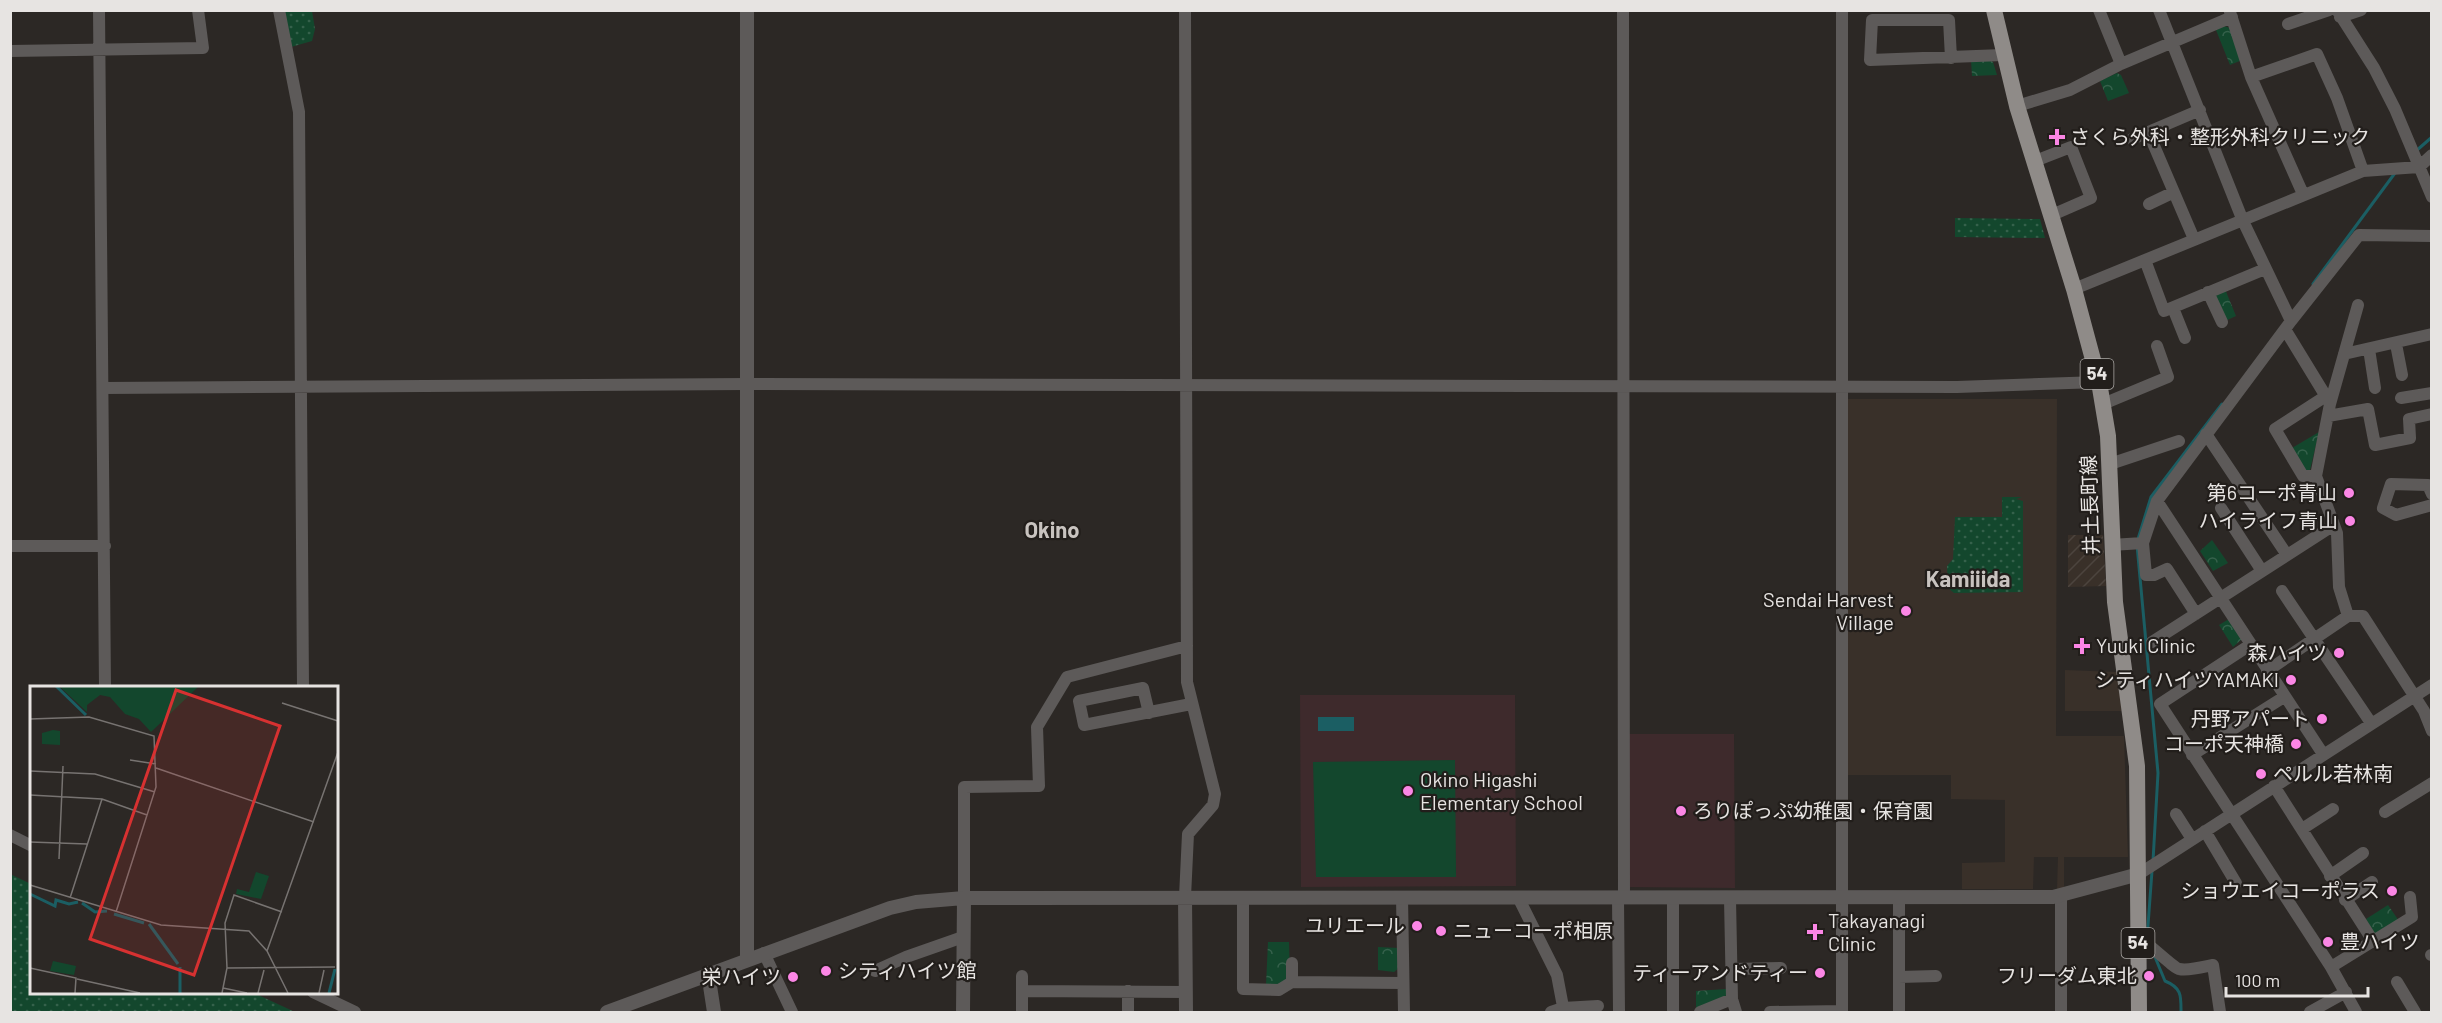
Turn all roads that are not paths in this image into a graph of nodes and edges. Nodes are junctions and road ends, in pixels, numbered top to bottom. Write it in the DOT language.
graph roads {
  1 [pos="99,10"];
  2 [pos="198,10"];
  3 [pos="747,10"];
  4 [pos="1185,10"];
  5 [pos="1623,10"];
  6 [pos="1842,10"];
  7 [pos="1994,10"];
  8 [pos="2099,10"];
  9 [pos="2159,10"];
  10 [pos="2329,10"];
  11 [pos="2361,10"];
  12 [pos="280,11"];
  13 [pos="2231,14"];
  14 [pos="2339,14"];
  15 [pos="2288,24"];
  16 [pos="2173,42"];
  17 [pos="99,50"];
  18 [pos="10,51"];
  19 [pos="2003,55"];
  20 [pos="1951,58"];
  21 [pos="2121,64"];
  22 [pos="2251,77"];
  23 [pos="2017,106"];
  24 [pos="2200,110"];
  25 [pos="2149,134"];
  26 [pos="2133,139"];
  27 [pos="2432,155"];
  28 [pos="2035,161"];
  29 [pos="2419,167"];
  30 [pos="2363,171"];
  31 [pos="2172,193"];
  32 [pos="2303,194"];
  33 [pos="2432,197"];
  34 [pos="2148,204"];
  35 [pos="2052,215"];
  36 [pos="2243,221"];
  37 [pos="2432,236"];
  38 [pos="2194,239"];
  39 [pos="2145,260"];
  40 [pos="2265,269"];
  41 [pos="2074,289"];
  42 [pos="2208,292"];
  43 [pos="2358,305"];
  44 [pos="2173,308"];
  45 [pos="2288,320"];
  46 [pos="2222,322"];
  47 [pos="2432,334"];
  48 [pos="2185,338"];
  49 [pos="2396,344"];
  50 [pos="2157,346"];
  51 [pos="2369,349"];
  52 [pos="2344,354"];
  53 [pos="2402,375"];
  54 [pos="2099,382"];
  55 [pos="746,384"];
  56 [pos="1184,385"];
  57 [pos="1622,385"];
  58 [pos="1842,386"];
  59 [pos="103,388"];
  60 [pos="2375,388"];
  61 [pos="300,389"];
  62 [pos="2432,393"];
  63 [pos="2401,398"];
  64 [pos="2103,404"];
  65 [pos="2328,406"];
  66 [pos="2432,414"];
  67 [pos="2206,434"];
  68 [pos="2180,441"];
  69 [pos="2110,464"];
  70 [pos="2316,476"];
  71 [pos="2432,494"];
  72 [pos="2157,501"];
  73 [pos="2432,505"];
  74 [pos="2221,508"];
  75 [pos="2334,525"];
  76 [pos="2138,543"];
  77 [pos="2111,545"];
  78 [pos="10,546"];
  79 [pos="105,546"];
  80 [pos="2287,555"];
  81 [pos="2262,571"];
  82 [pos="2282,591"];
  83 [pos="2220,598"];
  84 [pos="2196,614"];
  85 [pos="2348,616"];
  86 [pos="2314,640"];
  87 [pos="2152,642"];
  88 [pos="2250,645"];
  89 [pos="1186,646"];
  90 [pos="2267,671"];
  91 [pos="2432,685"];
  92 [pos="105,686"];
  93 [pos="303,686"];
  94 [pos="2415,696"];
  95 [pos="2284,697"];
  96 [pos="1191,704"];
  97 [pos="1149,713"];
  98 [pos="2371,723"];
  99 [pos="2432,731"];
  100 [pos="2323,754"];
  101 [pos="2192,755"];
  102 [pos="2432,783"];
  103 [pos="2274,786"];
  104 [pos="2333,809"];
  105 [pos="2385,812"];
  106 [pos="2176,813"];
  107 [pos="2231,814"];
  108 [pos="2302,830"];
  109 [pos="2205,831"];
  110 [pos="10,835"];
  111 [pos="2192,839"];
  112 [pos="30,845"];
  113 [pos="2363,854"];
  114 [pos="2150,867"];
  115 [pos="2330,876"];
  116 [pos="2372,882"];
  117 [pos="2236,883"];
  118 [pos="2061,896"];
  119 [pos="1185,897"];
  120 [pos="1402,897"];
  121 [pos="1518,897"];
  122 [pos="1621,897"];
  123 [pos="2410,897"];
  124 [pos="964,898"];
  125 [pos="1243,898"];
  126 [pos="1673,898"];
  127 [pos="1842,898"];
  128 [pos="1899,898"];
  129 [pos="1730,899"];
  130 [pos="2345,900"];
  131 [pos="963,937"];
  132 [pos="2140,938"];
  133 [pos="2373,941"];
  134 [pos="764,953"];
  135 [pos="747,959"];
  136 [pos="1292,963"];
  137 [pos="2331,967"];
  138 [pos="1781,968"];
  139 [pos="1731,969"];
  140 [pos="875,971"];
  141 [pos="708,973"];
  142 [pos="1022,976"];
  143 [pos="1936,976"];
  144 [pos="1899,977"];
  145 [pos="1293,981"];
  146 [pos="2397,982"];
  147 [pos="1403,983"];
  148 [pos="1022,991"];
  149 [pos="1128,991"];
  150 [pos="1185,992"];
  151 [pos="2346,992"];
  152 [pos="315,993"];
  153 [pos="1732,999"];
  154 [pos="1598,1006"];
  155 [pos="1559,1011"];
  156 [pos="355,1012"];
  157 [pos="607,1012"];
  158 [pos="714,1012"];
  159 [pos="792,1012"];
  160 [pos="963,1012"];
  161 [pos="1022,1012"];
  162 [pos="1128,1012"];
  163 [pos="1186,1012"];
  164 [pos="1404,1012"];
  165 [pos="1619,1012"];
  166 [pos="1673,1012"];
  167 [pos="1700,1012"];
  168 [pos="1736,1012"];
  169 [pos="1770,1012"];
  170 [pos="1842,1012"];
  171 [pos="1899,1012"];
  172 [pos="2061,1012"];
  173 [pos="2139,1012"];
  174 [pos="2220,1012"];
  175 [pos="2310,1012"];
  176 [pos="2356,1012"];
  177 [pos="2415,1012"];
  1 -- 17 [label="street"];
  2 -- 17 [label="street"];
  3 -- 55 [label="street"];
  4 -- 56 [label="street"];
  5 -- 57 [label="street"];
  6 -- 58 [label="street"];
  7 -- 19 [label="main road, 井土長町線 / 54"];
  8 -- 21 [label="street"];
  9 -- 16 [label="street"];
  10 -- 15 [label="street"];
  11 -- 14 [label="street"];
  12 -- 61 [label="street"];
  13 -- 16 [label="street"];
  13 -- 22 [label="street"];
  14 -- 29 [label="street"];
  16 -- 21 [label="street"];
  16 -- 24 [label="street"];
  17 -- 18 [label="street"];
  17 -- 59 [label="street"];
  19 -- 20 [label="street"];
  19 -- 23 [label="main road, 井土長町線 / 54"];
  20 -- 20 [label="street"];
  21 -- 23 [label="street"];
  22 -- 30 [label="street"];
  22 -- 32 [label="street"];
  23 -- 28 [label="main road, 井土長町線 / 54"];
  24 -- 25 [label="street"];
  24 -- 36 [label="street"];
  25 -- 26 [label="street"];
  25 -- 31 [label="street"];
  27 -- 29 [label="street"];
  28 -- 35 [label="main road, 井土長町線 / 54"];
  28 -- 35 [label="street"];
  29 -- 30 [label="street"];
  29 -- 33 [label="street"];
  30 -- 32 [label="street"];
  31 -- 34 [label="street"];
  31 -- 38 [label="street"];
  32 -- 36 [label="street"];
  35 -- 41 [label="main road, 井土長町線 / 54"];
  36 -- 38 [label="street"];
  36 -- 40 [label="street"];
  37 -- 45 [label="street"];
  38 -- 39 [label="street"];
  39 -- 41 [label="street"];
  39 -- 44 [label="street"];
  40 -- 42 [label="street"];
  40 -- 45 [label="street"];
  41 -- 54 [label="main road, 井土長町線 / 54"];
  42 -- 44 [label="street"];
  42 -- 46 [label="street"];
  43 -- 52 [label="street"];
  44 -- 48 [label="street"];
  45 -- 65 [label="street"];
  45 -- 67 [label="street"];
  47 -- 49 [label="street"];
  49 -- 51 [label="street"];
  49 -- 53 [label="street"];
  50 -- 64 [label="street"];
  51 -- 52 [label="street"];
  51 -- 60 [label="street"];
  52 -- 65 [label="street"];
  54 -- 58 [label="street"];
  54 -- 64 [label="main road, 井土長町線 / 54"];
  55 -- 56 [label="street"];
  55 -- 61 [label="street"];
  55 -- 135 [label="street"];
  56 -- 57 [label="street"];
  56 -- 89 [label="street"];
  57 -- 58 [label="street"];
  57 -- 122 [label="street"];
  58 -- 127 [label="street"];
  59 -- 61 [label="street"];
  59 -- 79 [label="street"];
  61 -- 93 [label="street"];
  62 -- 63 [label="street"];
  64 -- 69 [label="main road, 井土長町線 / 54"];
  65 -- 66 [label="street"];
  65 -- 70 [label="street"];
  65 -- 70 [label="street"];
  67 -- 72 [label="street"];
  67 -- 80 [label="street"];
  68 -- 69 [label="street"];
  69 -- 77 [label="main road, 井土長町線 / 54"];
  70 -- 75 [label="street"];
  71 -- 73 [label="street"];
  72 -- 76 [label="street"];
  72 -- 83 [label="street"];
  74 -- 81 [label="street"];
  75 -- 80 [label="street"];
  75 -- 85 [label="street"];
  76 -- 77 [label="street"];
  76 -- 84 [label="street"];
  77 -- 114 [label="main road, 井土長町線 / 54"];
  78 -- 79 [label="street"];
  79 -- 92 [label="street"];
  80 -- 81 [label="street"];
  81 -- 83 [label="street"];
  82 -- 86 [label="street"];
  83 -- 84 [label="street"];
  83 -- 88 [label="street"];
  84 -- 87 [label="street"];
  85 -- 86 [label="street"];
  85 -- 94 [label="street"];
  86 -- 90 [label="street"];
  86 -- 98 [label="street"];
  88 -- 90 [label="street"];
  88 -- 101 [label="street"];
  89 -- 96 [label="street"];
  89 -- 124 [label="street"];
  90 -- 95 [label="street"];
  91 -- 94 [label="street"];
  94 -- 98 [label="street"];
  94 -- 99 [label="street"];
  95 -- 100 [label="street"];
  95 -- 101 [label="street"];
  96 -- 97 [label="street"];
  96 -- 119 [label="street"];
  97 -- 97 [label="street"];
  98 -- 100 [label="street"];
  100 -- 103 [label="street"];
  101 -- 107 [label="street"];
  102 -- 105 [label="street"];
  103 -- 107 [label="street"];
  103 -- 108 [label="street"];
  104 -- 108 [label="street"];
  106 -- 111 [label="street"];
  107 -- 109 [label="street"];
  107 -- 137 [label="street"];
  108 -- 115 [label="street"];
  109 -- 111 [label="street"];
  109 -- 117 [label="street"];
  110 -- 112 [label="street"];
  111 -- 114 [label="street"];
  113 -- 115 [label="street"];
  114 -- 118 [label="street"];
  114 -- 132 [label="main road, 井土長町線 / 54"];
  115 -- 130 [label="street"];
  116 -- 130 [label="street"];
  118 -- 128 [label="street"];
  118 -- 172 [label="street"];
  119 -- 124 [label="street"];
  119 -- 125 [label="street"];
  119 -- 150 [label="street"];
  120 -- 121 [label="street"];
  120 -- 125 [label="street"];
  120 -- 147 [label="street"];
  121 -- 122 [label="street"];
  121 -- 155 [label="street"];
  122 -- 126 [label="street"];
  122 -- 165 [label="street"];
  123 -- 133 [label="street"];
  124 -- 131 [label="street"];
  124 -- 134 [label="street"];
  125 -- 145 [label="street"];
  126 -- 129 [label="street"];
  126 -- 166 [label="street"];
  127 -- 128 [label="street"];
  127 -- 129 [label="street"];
  127 -- 170 [label="street"];
  128 -- 144 [label="street"];
  129 -- 139 [label="street"];
  130 -- 133 [label="street"];
  131 -- 140 [label="street"];
  131 -- 160 [label="street"];
  132 -- 173 [label="main road, 井土長町線 / 54"];
  132 -- 174 [label="street"];
  133 -- 137 [label="street"];
  134 -- 135 [label="street"];
  134 -- 159 [label="street"];
  135 -- 141 [label="street"];
  136 -- 145 [label="street"];
  137 -- 151 [label="street"];
  138 -- 139 [label="street"];
  139 -- 153 [label="street"];
  141 -- 157 [label="street"];
  141 -- 158 [label="street"];
  142 -- 148 [label="street"];
  143 -- 144 [label="street"];
  144 -- 171 [label="street"];
  145 -- 147 [label="street"];
  146 -- 177 [label="street"];
  147 -- 164 [label="street"];
  148 -- 149 [label="street"];
  148 -- 161 [label="street"];
  149 -- 150 [label="street"];
  149 -- 162 [label="street"];
  150 -- 163 [label="street"];
  151 -- 175 [label="street"];
  151 -- 176 [label="street"];
  152 -- 156 [label="street"];
  153 -- 167 [label="street"];
  153 -- 168 [label="street"];
  154 -- 155 [label="street"];
  169 -- 170 [label="street"];
}
